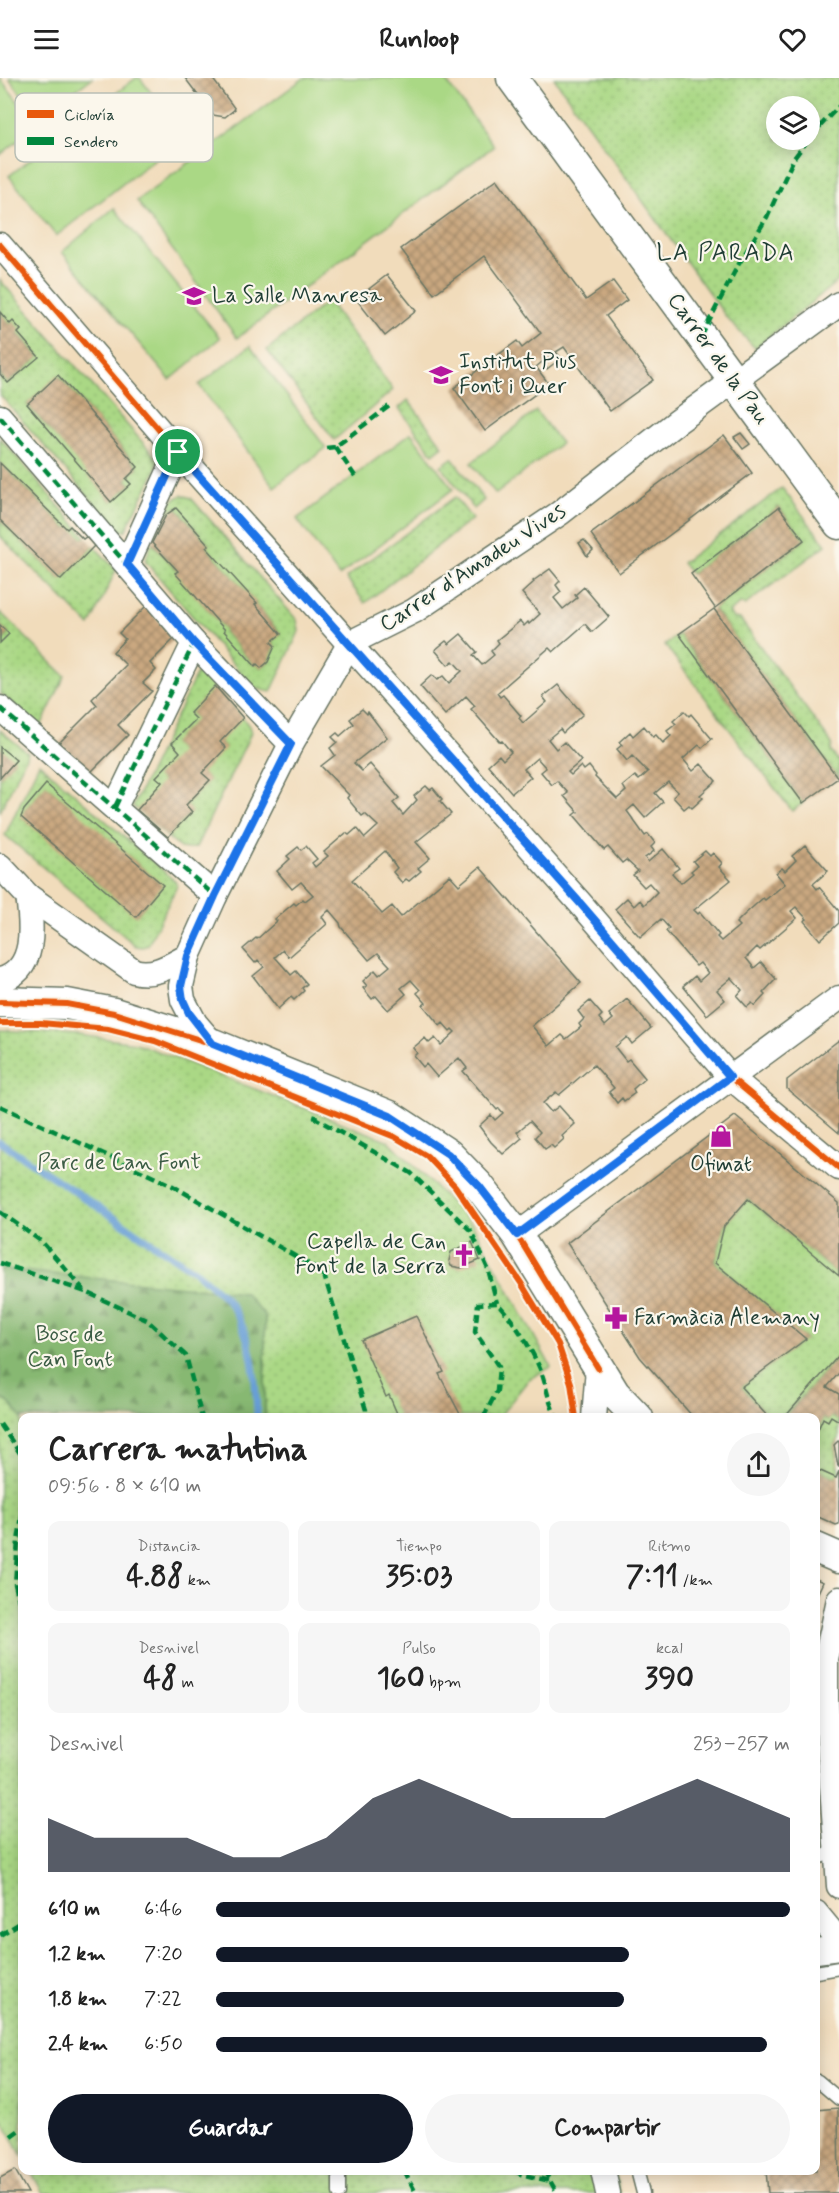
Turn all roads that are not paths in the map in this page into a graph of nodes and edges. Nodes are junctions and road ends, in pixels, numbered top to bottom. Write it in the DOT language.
graph roads {
  1 [pos="512,78"];
  2 [pos="0,245"];
  3 [pos="839,304"];
  4 [pos="734,382"];
  5 [pos="0,417"];
  6 [pos="178,452"];
  7 [pos="839,524"];
  8 [pos="127,564"];
  9 [pos="194,643"];
  10 [pos="350,644"];
  11 [pos="0,708"];
  12 [pos="291,744"];
  13 [pos="116,807"];
  14 [pos="0,866"];
  15 [pos="28,896"];
  16 [pos="215,896"];
  17 [pos="188,956"];
  18 [pos="0,980"];
  19 [pos="839,998"];
  20 [pos="0,1002"];
  21 [pos="213,1044"];
  22 [pos="730,1077"];
  23 [pos="839,1168"];
  24 [pos="517,1235"];
  25 [pos="598,1368"];
  26 [pos="594,1413"];
  27 [pos="633,1413"];
  28 [pos="820,1550"];
  29 [pos="839,1558"];
  30 [pos="839,1599"];
  31 [pos="826,1855"];
  32 [pos="839,1886"];
  33 [pos="820,1918"];
  34 [pos="839,1941"];
  35 [pos="839,1948"];
  36 [pos="820,1950"];
  37 [pos="839,1968"];
  38 [pos="820,1971"];
  39 [pos="820,2082"];
  40 [pos="839,2099"];
  41 [pos="339,2175"];
  42 [pos="604,2175"];
  43 [pos="638,2175"];
  44 [pos="339,2193"];
  45 [pos="608,2193"];
  46 [pos="643,2193"];
  1 -- 4 [label="street, Carrer de la Pau"];
  2 -- 6 [label="street"];
  3 -- 4 [label="street, Carrer d'Amadeu Vives"];
  4 -- 7 [label="street, Carrer de la Pau"];
  4 -- 10 [label="street, Carrer d'Amadeu Vives"];
  5 -- 8 [label="street"];
  6 -- 8 [label="street"];
  6 -- 10 [label="street"];
  8 -- 9 [label="street"];
  9 -- 12 [label="street"];
  9 -- 13 [label="street"];
  10 -- 12 [label="street"];
  10 -- 22 [label="street"];
  11 -- 13 [label="street"];
  12 -- 16 [label="street"];
  13 -- 16 [label="street"];
  14 -- 15 [label="street"];
  15 -- 17 [label="street"];
  15 -- 18 [label="street"];
  16 -- 17 [label="street"];
  17 -- 21 [label="street"];
  19 -- 22 [label="street"];
  20 -- 21 [label="street"];
  21 -- 24 [label="street"];
  22 -- 23 [label="street"];
  22 -- 24 [label="street"];
  24 -- 25 [label="street"];
  25 -- 26 [label="street"];
  25 -- 27 [label="street"];
  28 -- 29 [label="street"];
  30 -- 31 [label="street"];
  31 -- 32 [label="street"];
  33 -- 34 [label="street"];
  35 -- 36 [label="street"];
  37 -- 38 [label="lane"];
  39 -- 40 [label="lane"];
  41 -- 44 [label="lane"];
  42 -- 45 [label="street"];
  43 -- 46 [label="lane"];
}
